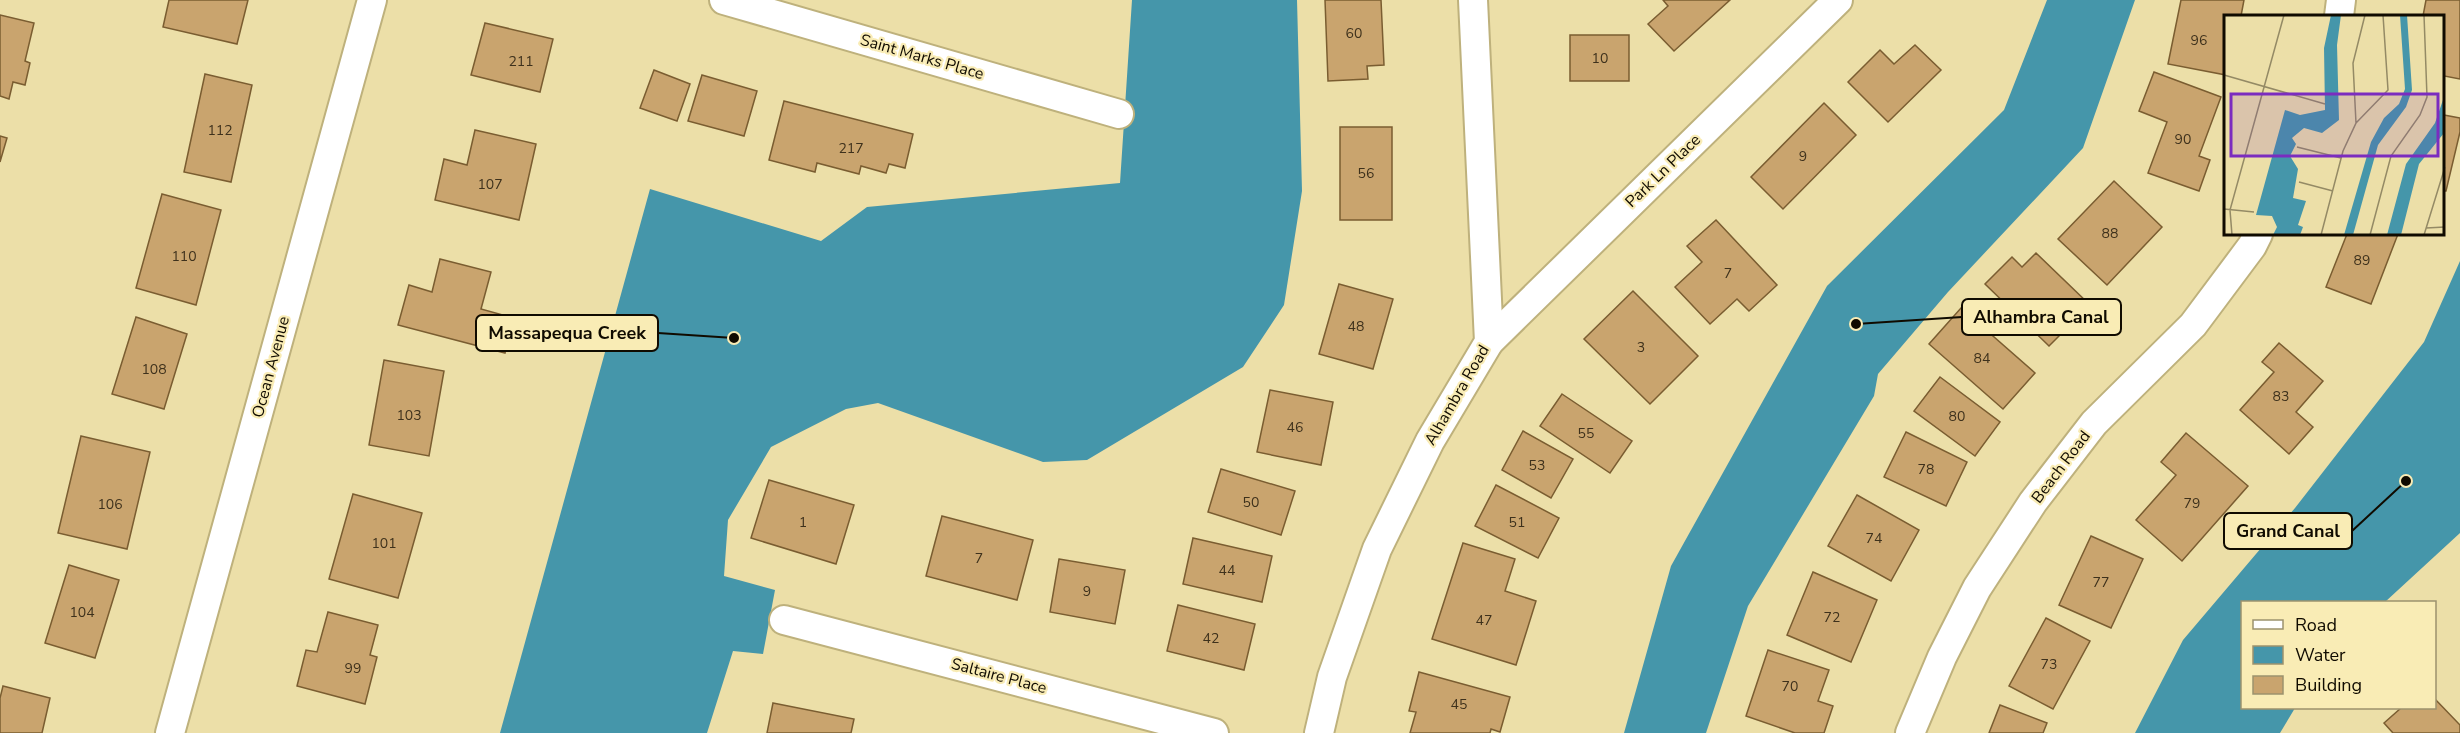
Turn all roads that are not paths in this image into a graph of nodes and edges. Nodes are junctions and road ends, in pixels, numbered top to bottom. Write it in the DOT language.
graph roads {
  1 [pos="372,0"];
  2 [pos="724,0"];
  3 [pos="1473,0"];
  4 [pos="1838,0"];
  5 [pos="2341,0"];
  6 [pos="2339,15"];
  7 [pos="1119,114"];
  8 [pos="2257,236"];
  9 [pos="1489,342"];
  10 [pos="784,620"];
  11 [pos="170,733"];
  12 [pos="1214,733"];
  13 [pos="1319,733"];
  14 [pos="1910,733"];
  1 -- 11 [label="street, Ocean Avenue"];
  2 -- 7 [label="street, Saint Marks Place"];
  3 -- 9 [label="street, Alhambra Road"];
  4 -- 9 [label="street, Park Ln Place"];
  5 -- 6 [label="street"];
  8 -- 14 [label="street, Beach Road"];
  9 -- 13 [label="street, Alhambra Road"];
  10 -- 12 [label="street, Saltaire Place"];
}
